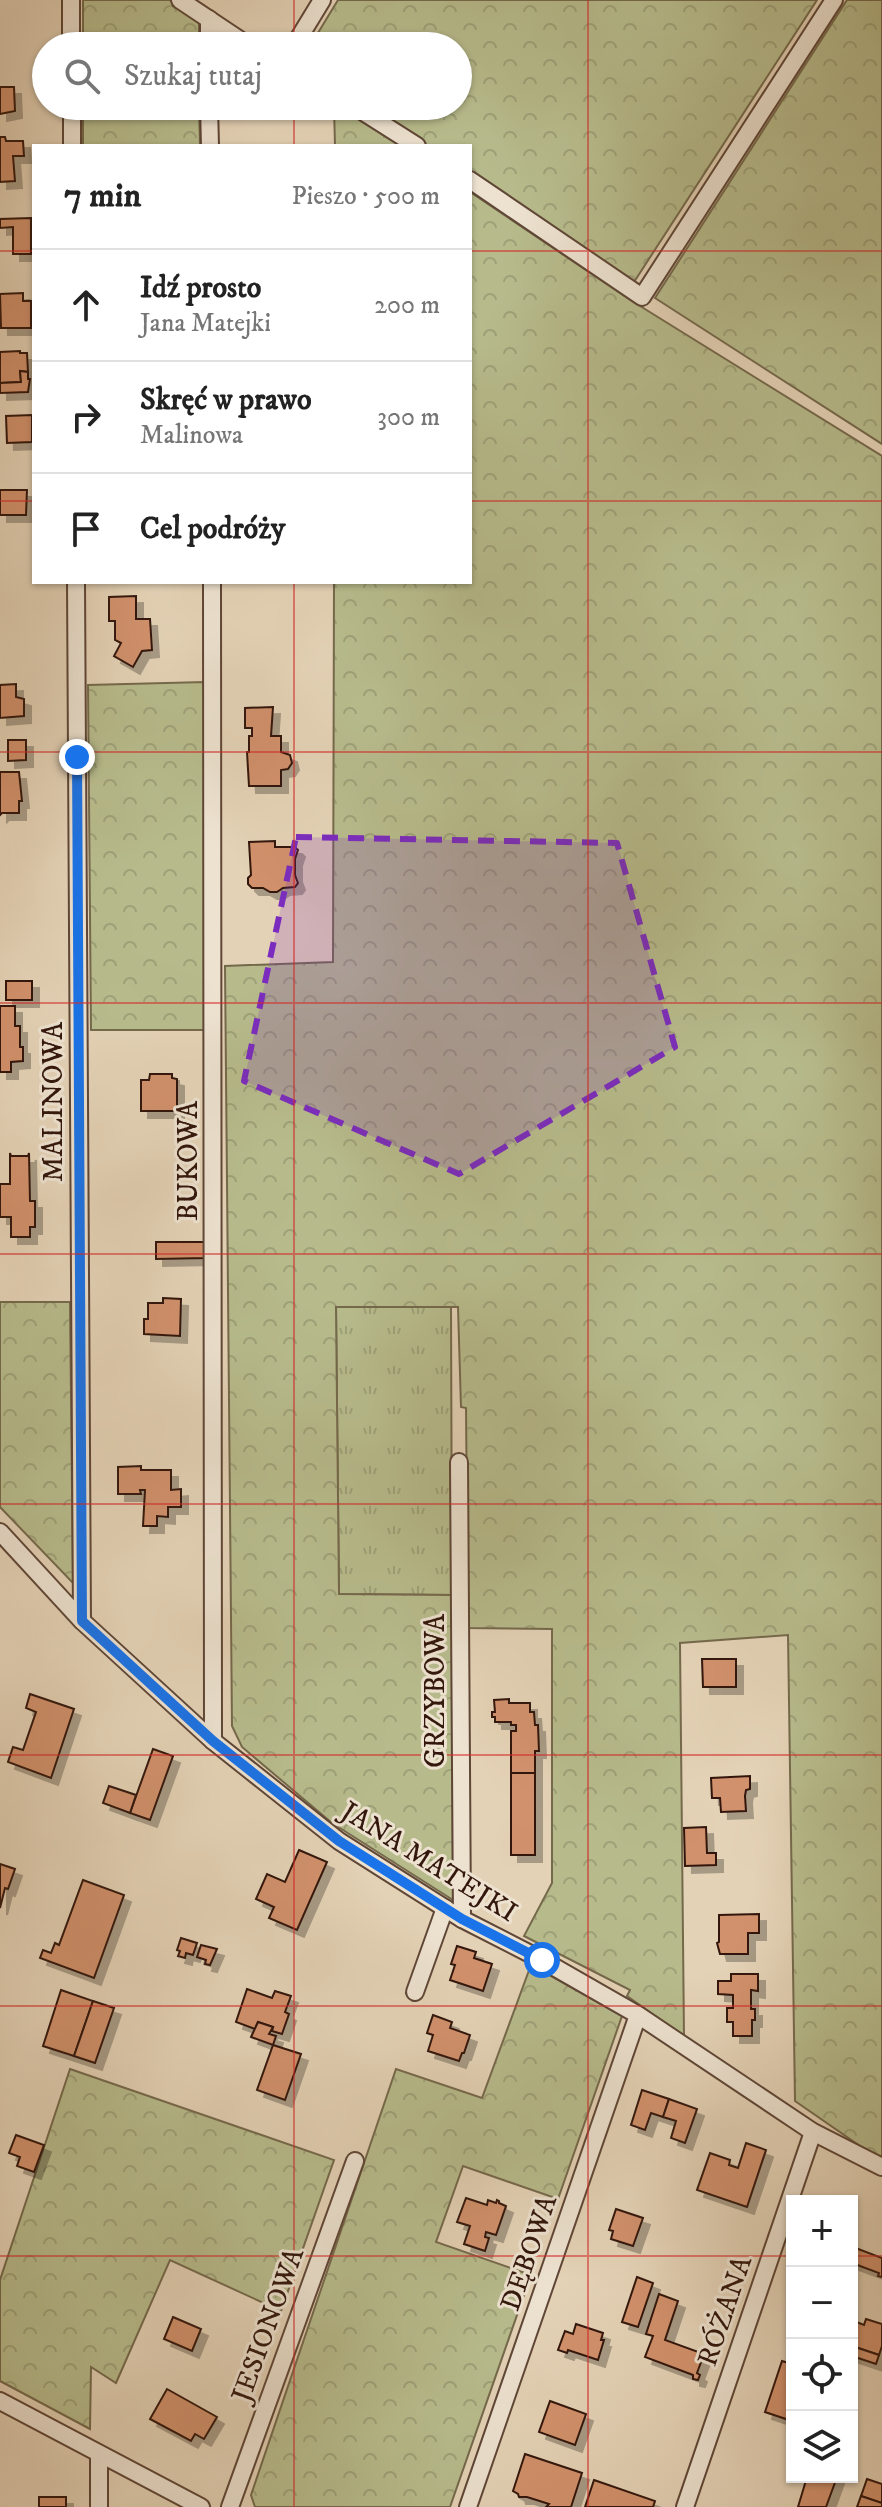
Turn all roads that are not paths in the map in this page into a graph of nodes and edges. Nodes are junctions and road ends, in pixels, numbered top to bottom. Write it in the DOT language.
graph roads {
  1 [pos="71,0"];
  2 [pos="180,0"];
  3 [pos="322,0"];
  4 [pos="834,0"];
  5 [pos="209,19"];
  6 [pos="71,32"];
  7 [pos="209,32"];
  8 [pos="228,32"];
  9 [pos="303,32"];
  10 [pos="72,120"];
  11 [pos="209,120"];
  12 [pos="376,120"];
  13 [pos="72,144"];
  14 [pos="210,144"];
  15 [pos="414,144"];
  16 [pos="472,181"];
  17 [pos="76,584"];
  18 [pos="212,584"];
  19 [pos="459,1462"];
  20 [pos="0,1532"];
  21 [pos="82,1621"];
  22 [pos="213,1741"];
  23 [pos="445,1908"];
  24 [pos="462,1919"];
  25 [pos="415,1992"];
  26 [pos="638,2015"];
  27 [pos="813,2132"];
  28 [pos="355,2161"];
  29 [pos="882,2167"];
  30 [pos="0,2401"];
  31 [pos="99,2454"];
  32 [pos="99,2507"];
  33 [pos="201,2507"];
  34 [pos="230,2507"];
  35 [pos="468,2507"];
  36 [pos="685,2507"];
  1 -- 6 [label="street"];
  2 -- 5 [label="street"];
  3 -- 9 [label="street"];
  4 -- 16 [label="street"];
  5 -- 7 [label="street"];
  5 -- 8 [label="street"];
  10 -- 13 [label="street"];
  11 -- 14 [label="street"];
  12 -- 15 [label="street"];
  17 -- 21 [label="street, MALINOWA"];
  18 -- 22 [label="street, BUKOWA"];
  19 -- 24 [label="street, GRZYBOWA"];
  20 -- 21 [label="street, JANA MATEJKI"];
  21 -- 22 [label="street, JANA MATEJKI"];
  22 -- 23 [label="street, JANA MATEJKI"];
  23 -- 24 [label="street, JANA MATEJKI"];
  23 -- 25 [label="street"];
  24 -- 26 [label="street, JANA MATEJKI"];
  26 -- 27 [label="street, JANA MATEJKI"];
  26 -- 35 [label="street, DĘBOWA"];
  27 -- 29 [label="street, JANA MATEJKI"];
  27 -- 36 [label="street, RÓŻANA"];
  28 -- 34 [label="street, JESIONOWA"];
  30 -- 31 [label="street"];
  31 -- 32 [label="street"];
  31 -- 33 [label="street"];
}
